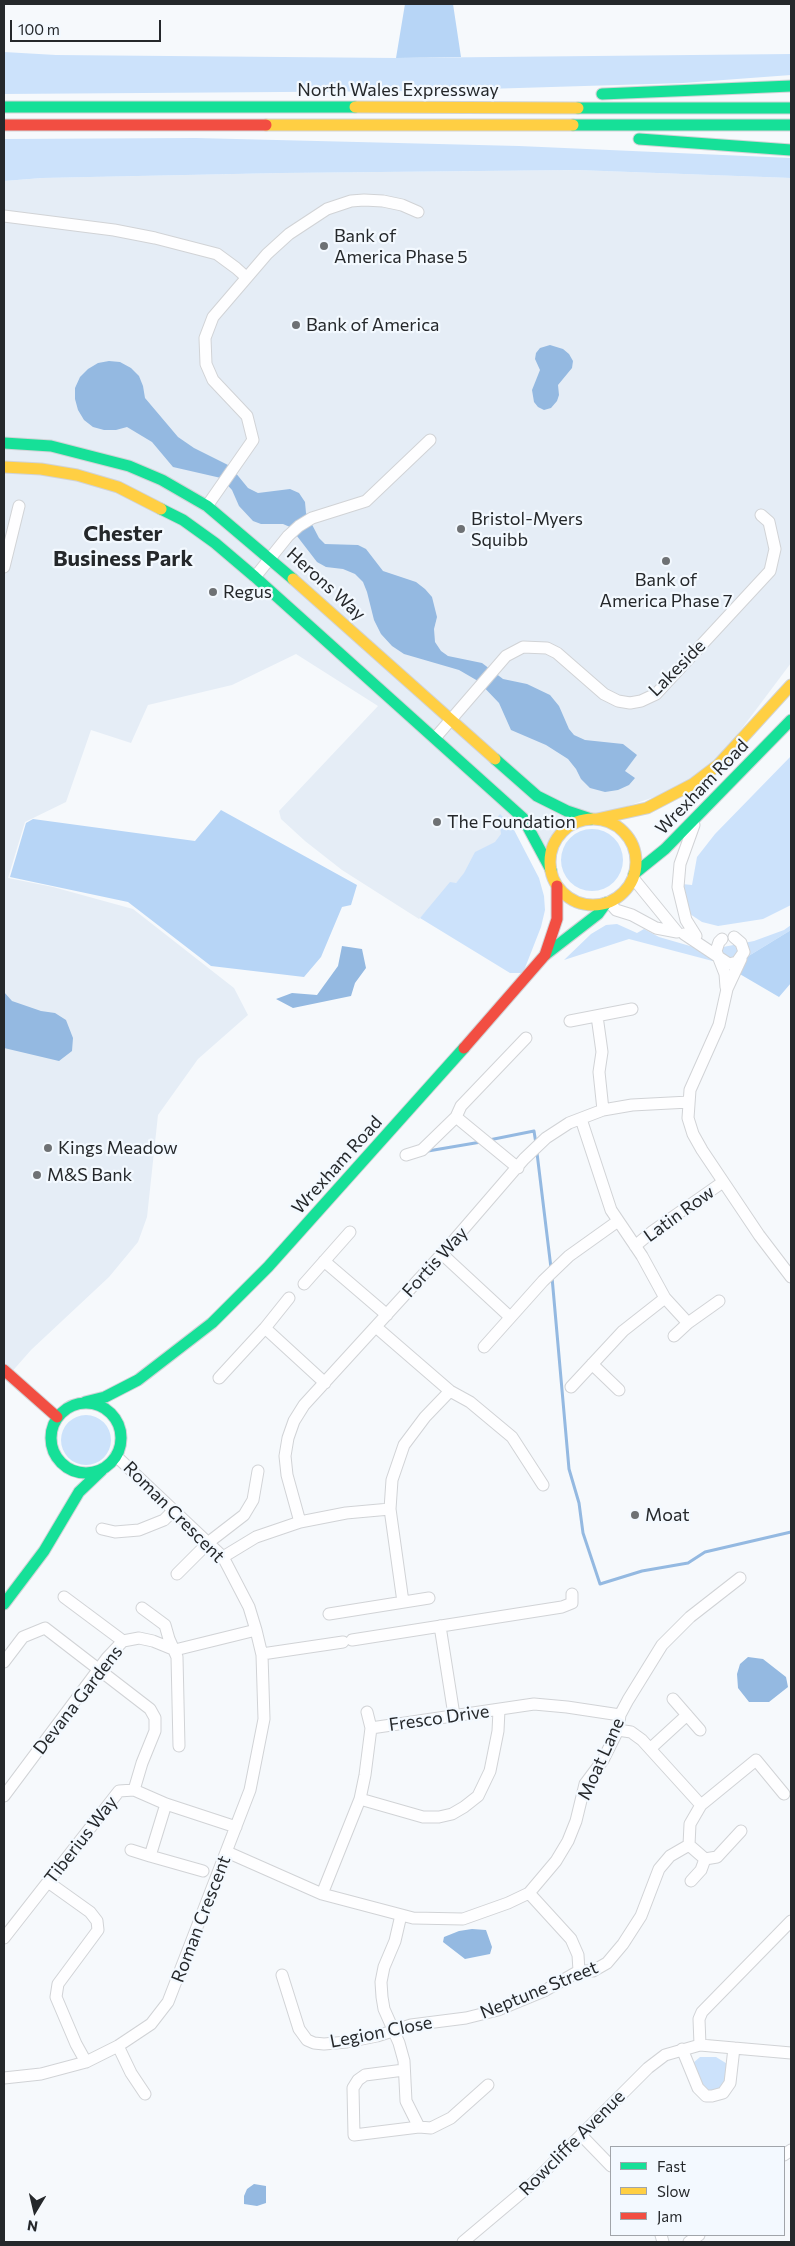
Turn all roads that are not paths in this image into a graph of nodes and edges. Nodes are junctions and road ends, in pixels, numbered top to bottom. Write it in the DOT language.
graph roads {
  1 [pos="791,86"];
  2 [pos="590,94"];
  3 [pos="544,96"];
  4 [pos="4,107"];
  5 [pos="174,108"];
  6 [pos="791,108"];
  7 [pos="4,125"];
  8 [pos="791,125"];
  9 [pos="316,126"];
  10 [pos="593,137"];
  11 [pos="623,138"];
  12 [pos="791,150"];
  13 [pos="418,212"];
  14 [pos="4,216"];
  15 [pos="246,277"];
  16 [pos="430,440"];
  17 [pos="4,443"];
  18 [pos="4,467"];
  19 [pos="20,506"];
  20 [pos="207,506"];
  21 [pos="761,515"];
  22 [pos="270,558"];
  23 [pos="4,567"];
  24 [pos="255,577"];
  25 [pos="791,685"];
  26 [pos="451,719"];
  27 [pos="791,720"];
  28 [pos="435,738"];
  29 [pos="697,817"];
  30 [pos="592,819"];
  31 [pos="551,870"];
  32 [pos="634,876"];
  33 [pos="557,886"];
  34 [pos="608,902"];
  35 [pos="684,934"];
  36 [pos="696,936"];
  37 [pos="734,937"];
  38 [pos="722,939"];
  39 [pos="544,955"];
  40 [pos="741,959"];
  41 [pos="720,960"];
  42 [pos="727,989"];
  43 [pos="632,1009"];
  44 [pos="597,1016"];
  45 [pos="570,1021"];
  46 [pos="526,1038"];
  47 [pos="688,1102"];
  48 [pos="603,1110"];
  49 [pos="456,1117"];
  50 [pos="581,1119"];
  51 [pos="406,1155"];
  52 [pos="518,1168"];
  53 [pos="723,1182"];
  54 [pos="618,1221"];
  55 [pos="350,1232"];
  56 [pos="635,1246"];
  57 [pos="442,1254"];
  58 [pos="324,1261"];
  59 [pos="791,1277"];
  60 [pos="304,1284"];
  61 [pos="289,1298"];
  62 [pos="665,1298"];
  63 [pos="719,1301"];
  64 [pos="387,1315"];
  65 [pos="510,1317"];
  66 [pos="688,1323"];
  67 [pos="265,1328"];
  68 [pos="376,1328"];
  69 [pos="674,1336"];
  70 [pos="484,1347"];
  71 [pos="592,1364"];
  72 [pos="4,1370"];
  73 [pos="219,1378"];
  74 [pos="138,1380"];
  75 [pos="325,1383"];
  76 [pos="571,1387"];
  77 [pos="619,1390"];
  78 [pos="450,1391"];
  79 [pos="85,1402"];
  80 [pos="57,1417"];
  81 [pos="119,1425"];
  82 [pos="116,1456"];
  83 [pos="60,1463"];
  84 [pos="102,1470"];
  85 [pos="258,1471"];
  86 [pos="543,1486"];
  87 [pos="390,1509"];
  88 [pos="174,1510"];
  89 [pos="300,1522"];
  90 [pos="102,1529"];
  91 [pos="55,1532"];
  92 [pos="209,1542"];
  93 [pos="223,1557"];
  94 [pos="177,1574"];
  95 [pos="740,1578"];
  96 [pos="572,1594"];
  97 [pos="64,1596"];
  98 [pos="429,1598"];
  99 [pos="403,1602"];
  100 [pos="4,1604"];
  101 [pos="142,1608"];
  102 [pos="329,1614"];
  103 [pos="440,1626"];
  104 [pos="256,1630"];
  105 [pos="123,1641"];
  106 [pos="175,1650"];
  107 [pos="262,1654"];
  108 [pos="4,1662"];
  109 [pos="99,1669"];
  110 [pos="673,1699"];
  111 [pos="499,1710"];
  112 [pos="367,1712"];
  113 [pos="687,1714"];
  114 [pos="454,1715"];
  115 [pos="620,1715"];
  116 [pos="371,1728"];
  117 [pos="618,1730"];
  118 [pos="700,1730"];
  119 [pos="179,1746"];
  120 [pos="651,1748"];
  121 [pos="134,1790"];
  122 [pos="784,1794"];
  123 [pos="4,1796"];
  124 [pos="360,1799"];
  125 [pos="166,1804"];
  126 [pos="701,1805"];
  127 [pos="236,1827"];
  128 [pos="741,1831"];
  129 [pos="690,1845"];
  130 [pos="131,1850"];
  131 [pos="227,1852"];
  132 [pos="150,1856"];
  133 [pos="706,1859"];
  134 [pos="203,1871"];
  135 [pos="691,1881"];
  136 [pos="48,1882"];
  137 [pos="529,1893"];
  138 [pos="322,1894"];
  139 [pos="402,1915"];
  140 [pos="791,1921"];
  141 [pos="4,1938"];
  142 [pos="579,1970"];
  143 [pos="282,1975"];
  144 [pos="466,2018"];
  145 [pos="393,2030"];
  146 [pos="700,2045"];
  147 [pos="118,2046"];
  148 [pos="734,2048"];
  149 [pos="682,2049"];
  150 [pos="791,2053"];
  151 [pos="86,2062"];
  152 [pos="404,2070"];
  153 [pos="4,2078"];
  154 [pos="488,2085"];
  155 [pos="145,2094"];
  156 [pos="419,2127"];
  157 [pos="581,2135"];
  158 [pos="610,2165"];
  159 [pos="463,2242"];
  1 -- 2 [label="main road"];
  3 -- 5 [label="main road"];
  4 -- 5 [label="main road, North Wales Expressway"];
  5 -- 6 [label="main road, North Wales Expressway"];
  7 -- 9 [label="main road, North Wales Expressway"];
  8 -- 9 [label="main road, North Wales Expressway"];
  9 -- 10 [label="main road"];
  11 -- 12 [label="main road"];
  13 -- 15 [label="street"];
  14 -- 15 [label="street"];
  15 -- 20 [label="street"];
  16 -- 22 [label="street"];
  17 -- 20 [label="main road, Herons Way"];
  18 -- 24 [label="main road"];
  19 -- 23 [label="street"];
  20 -- 22 [label="main road, Herons Way"];
  21 -- 26 [label="street, Lakeside"];
  22 -- 24 [label="street"];
  22 -- 26 [label="main road, Herons Way"];
  24 -- 28 [label="main road"];
  25 -- 30 [label="main road, Wrexham Road"];
  26 -- 28 [label="street, Lakeside"];
  26 -- 30 [label="main road, Herons Way"];
  27 -- 29 [label="main road, Wrexham Road"];
  28 -- 31 [label="main road"];
  29 -- 32 [label="main road, Wrexham Road"];
  29 -- 36 [label="street"];
  30 -- 31 [label="main road"];
  30 -- 32 [label="main road"];
  31 -- 33 [label="main road"];
  32 -- 34 [label="main road"];
  32 -- 34 [label="street"];
  33 -- 34 [label="main road"];
  33 -- 39 [label="main road, Wrexham Road"];
  34 -- 39 [label="main road, Wrexham Road"];
  35 -- 41 [label="street"];
  37 -- 40 [label="street"];
  38 -- 41 [label="street"];
  39 -- 74 [label="main road, Wrexham Road"];
  40 -- 41 [label="street"];
  40 -- 42 [label="street"];
  41 -- 42 [label="street"];
  42 -- 47 [label="street"];
  43 -- 44 [label="street"];
  44 -- 45 [label="street"];
  44 -- 48 [label="street"];
  46 -- 49 [label="street"];
  47 -- 48 [label="street, Fortis Way"];
  47 -- 53 [label="street"];
  48 -- 50 [label="street, Fortis Way"];
  49 -- 51 [label="street"];
  49 -- 52 [label="street"];
  50 -- 52 [label="street, Fortis Way"];
  50 -- 54 [label="street"];
  52 -- 57 [label="street, Fortis Way"];
  53 -- 56 [label="street, Latin Row"];
  53 -- 59 [label="street"];
  54 -- 56 [label="street"];
  54 -- 65 [label="street"];
  55 -- 58 [label="street"];
  56 -- 62 [label="street"];
  57 -- 64 [label="street, Fortis Way"];
  57 -- 65 [label="street"];
  58 -- 60 [label="street"];
  58 -- 64 [label="street"];
  61 -- 67 [label="street"];
  62 -- 66 [label="street"];
  62 -- 71 [label="street"];
  63 -- 66 [label="street"];
  64 -- 68 [label="street, Fortis Way"];
  65 -- 70 [label="street"];
  66 -- 69 [label="street"];
  67 -- 73 [label="street"];
  67 -- 75 [label="street"];
  68 -- 75 [label="street, Fortis Way"];
  68 -- 78 [label="street"];
  71 -- 76 [label="street"];
  71 -- 77 [label="street"];
  72 -- 80 [label="main road"];
  74 -- 79 [label="main road, Wrexham Road"];
  74 -- 81 [label="main road, Wrexham Road"];
  75 -- 89 [label="street, Fortis Way"];
  78 -- 86 [label="street"];
  78 -- 87 [label="street"];
  79 -- 80 [label="main road"];
  79 -- 81 [label="main road"];
  80 -- 83 [label="main road"];
  81 -- 82 [label="main road"];
  82 -- 84 [label="main road"];
  82 -- 88 [label="street, Roman Crescent"];
  83 -- 84 [label="main road"];
  83 -- 91 [label="main road"];
  84 -- 91 [label="main road"];
  85 -- 92 [label="street"];
  87 -- 89 [label="street"];
  87 -- 99 [label="street"];
  88 -- 90 [label="street"];
  88 -- 92 [label="street, Roman Crescent"];
  89 -- 93 [label="street"];
  91 -- 100 [label="main road"];
  92 -- 93 [label="street, Roman Crescent"];
  92 -- 94 [label="street"];
  93 -- 104 [label="street, Roman Crescent"];
  95 -- 115 [label="street, Moat Lane"];
  96 -- 103 [label="street"];
  97 -- 105 [label="street"];
  98 -- 99 [label="street"];
  99 -- 102 [label="street"];
  101 -- 106 [label="street"];
  103 -- 107 [label="street"];
  103 -- 114 [label="street"];
  104 -- 106 [label="street"];
  104 -- 107 [label="street, Roman Crescent"];
  105 -- 106 [label="street, Devana Gardens"];
  105 -- 109 [label="street, Devana Gardens"];
  106 -- 119 [label="street"];
  107 -- 127 [label="street, Roman Crescent"];
  108 -- 109 [label="street"];
  109 -- 121 [label="street"];
  109 -- 123 [label="street, Devana Gardens"];
  110 -- 113 [label="street"];
  111 -- 114 [label="street, Fresco Drive"];
  111 -- 115 [label="street, Fresco Drive"];
  111 -- 124 [label="street"];
  112 -- 116 [label="street"];
  113 -- 118 [label="street"];
  113 -- 120 [label="street"];
  114 -- 116 [label="street, Fresco Drive"];
  115 -- 117 [label="street, Moat Lane"];
  116 -- 124 [label="street, Fresco Drive"];
  117 -- 120 [label="street"];
  117 -- 137 [label="street, Moat Lane"];
  120 -- 126 [label="street"];
  121 -- 125 [label="street, Tiberius Way"];
  121 -- 136 [label="street, Tiberius Way"];
  122 -- 126 [label="street"];
  124 -- 138 [label="street, Fresco Drive"];
  125 -- 127 [label="street, Tiberius Way"];
  125 -- 132 [label="street"];
  126 -- 129 [label="street"];
  127 -- 131 [label="street, Roman Crescent"];
  128 -- 133 [label="street"];
  129 -- 133 [label="street"];
  129 -- 142 [label="street, Neptune Street"];
  130 -- 132 [label="street"];
  131 -- 138 [label="street, Moat Lane"];
  131 -- 147 [label="street, Roman Crescent"];
  132 -- 134 [label="street"];
  133 -- 135 [label="street"];
  136 -- 141 [label="street, Tiberius Way"];
  136 -- 151 [label="street"];
  137 -- 139 [label="street, Moat Lane"];
  137 -- 142 [label="street"];
  138 -- 139 [label="street, Moat Lane"];
  139 -- 145 [label="street"];
  140 -- 146 [label="street"];
  142 -- 144 [label="street, Neptune Street"];
  143 -- 145 [label="street, Legion Close"];
  144 -- 145 [label="street, Legion Close"];
  145 -- 152 [label="street"];
  146 -- 148 [label="street, Rowcliffe Avenue"];
  146 -- 149 [label="street, Rowcliffe Avenue"];
  147 -- 151 [label="street, Roman Crescent"];
  147 -- 155 [label="street"];
  148 -- 149 [label="street"];
  148 -- 150 [label="street, Rowcliffe Avenue"];
  149 -- 157 [label="street, Rowcliffe Avenue"];
  151 -- 153 [label="street, Roman Crescent"];
  152 -- 156 [label="street"];
  152 -- 156 [label="street"];
  154 -- 156 [label="street"];
  157 -- 158 [label="street"];
  157 -- 159 [label="street, Rowcliffe Avenue"];
}
